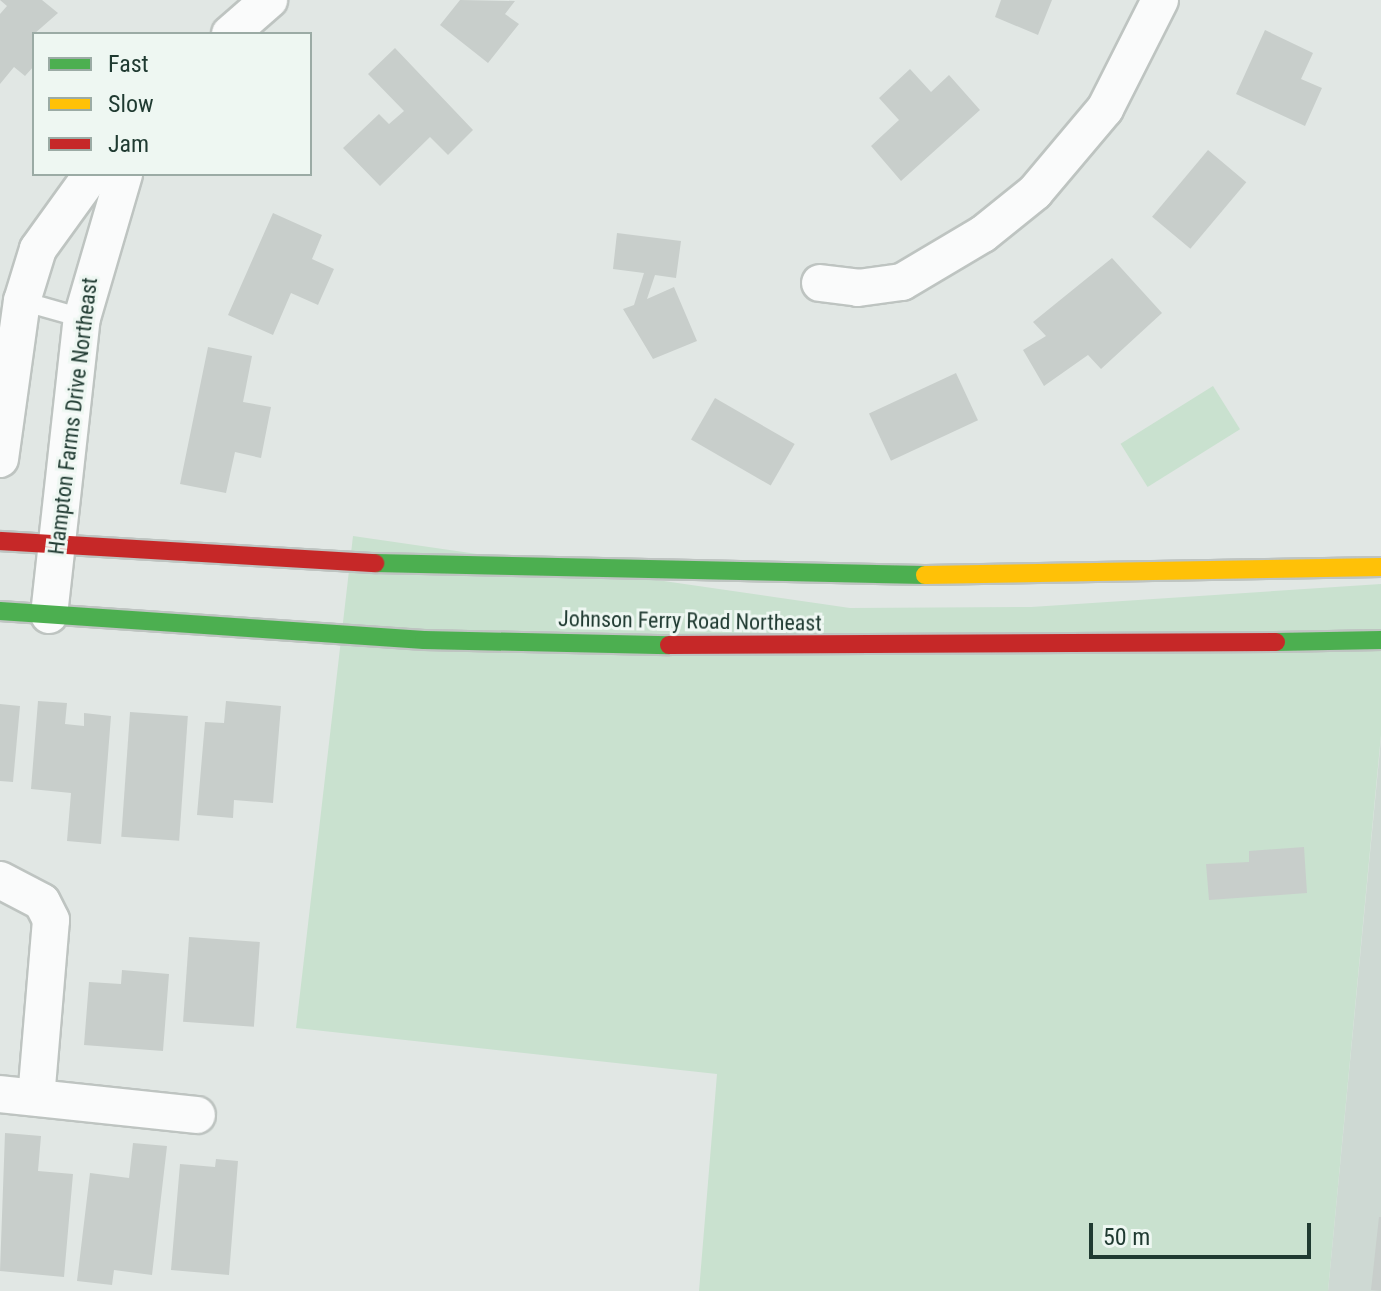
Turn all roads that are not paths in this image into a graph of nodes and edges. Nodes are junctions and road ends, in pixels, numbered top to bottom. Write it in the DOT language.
graph roads {
  1 [pos="1160,0"];
  2 [pos="91,176"];
  3 [pos="123,176"];
  4 [pos="820,283"];
  5 [pos="22,301"];
  6 [pos="82,318"];
  7 [pos="0,459"];
  8 [pos="0,541"];
  9 [pos="55,545"];
  10 [pos="1381,567"];
  11 [pos="0,611"];
  12 [pos="49,615"];
  13 [pos="1381,640"];
  14 [pos="0,880"];
  15 [pos="0,1094"];
  16 [pos="36,1097"];
  17 [pos="197,1115"];
  1 -- 4 [label="street"];
  2 -- 5 [label="street"];
  3 -- 6 [label="street, Hampton Farms Drive Northeast"];
  5 -- 6 [label="lane"];
  5 -- 7 [label="street"];
  6 -- 9 [label="street, Hampton Farms Drive Northeast"];
  8 -- 9 [label="main road"];
  9 -- 10 [label="main road"];
  9 -- 12 [label="street, Hampton Farms Drive Northeast"];
  11 -- 12 [label="main road, Johnson Ferry Road Northeast"];
  12 -- 13 [label="main road, Johnson Ferry Road Northeast"];
  14 -- 16 [label="street"];
  15 -- 16 [label="street"];
  16 -- 17 [label="street"];
}
